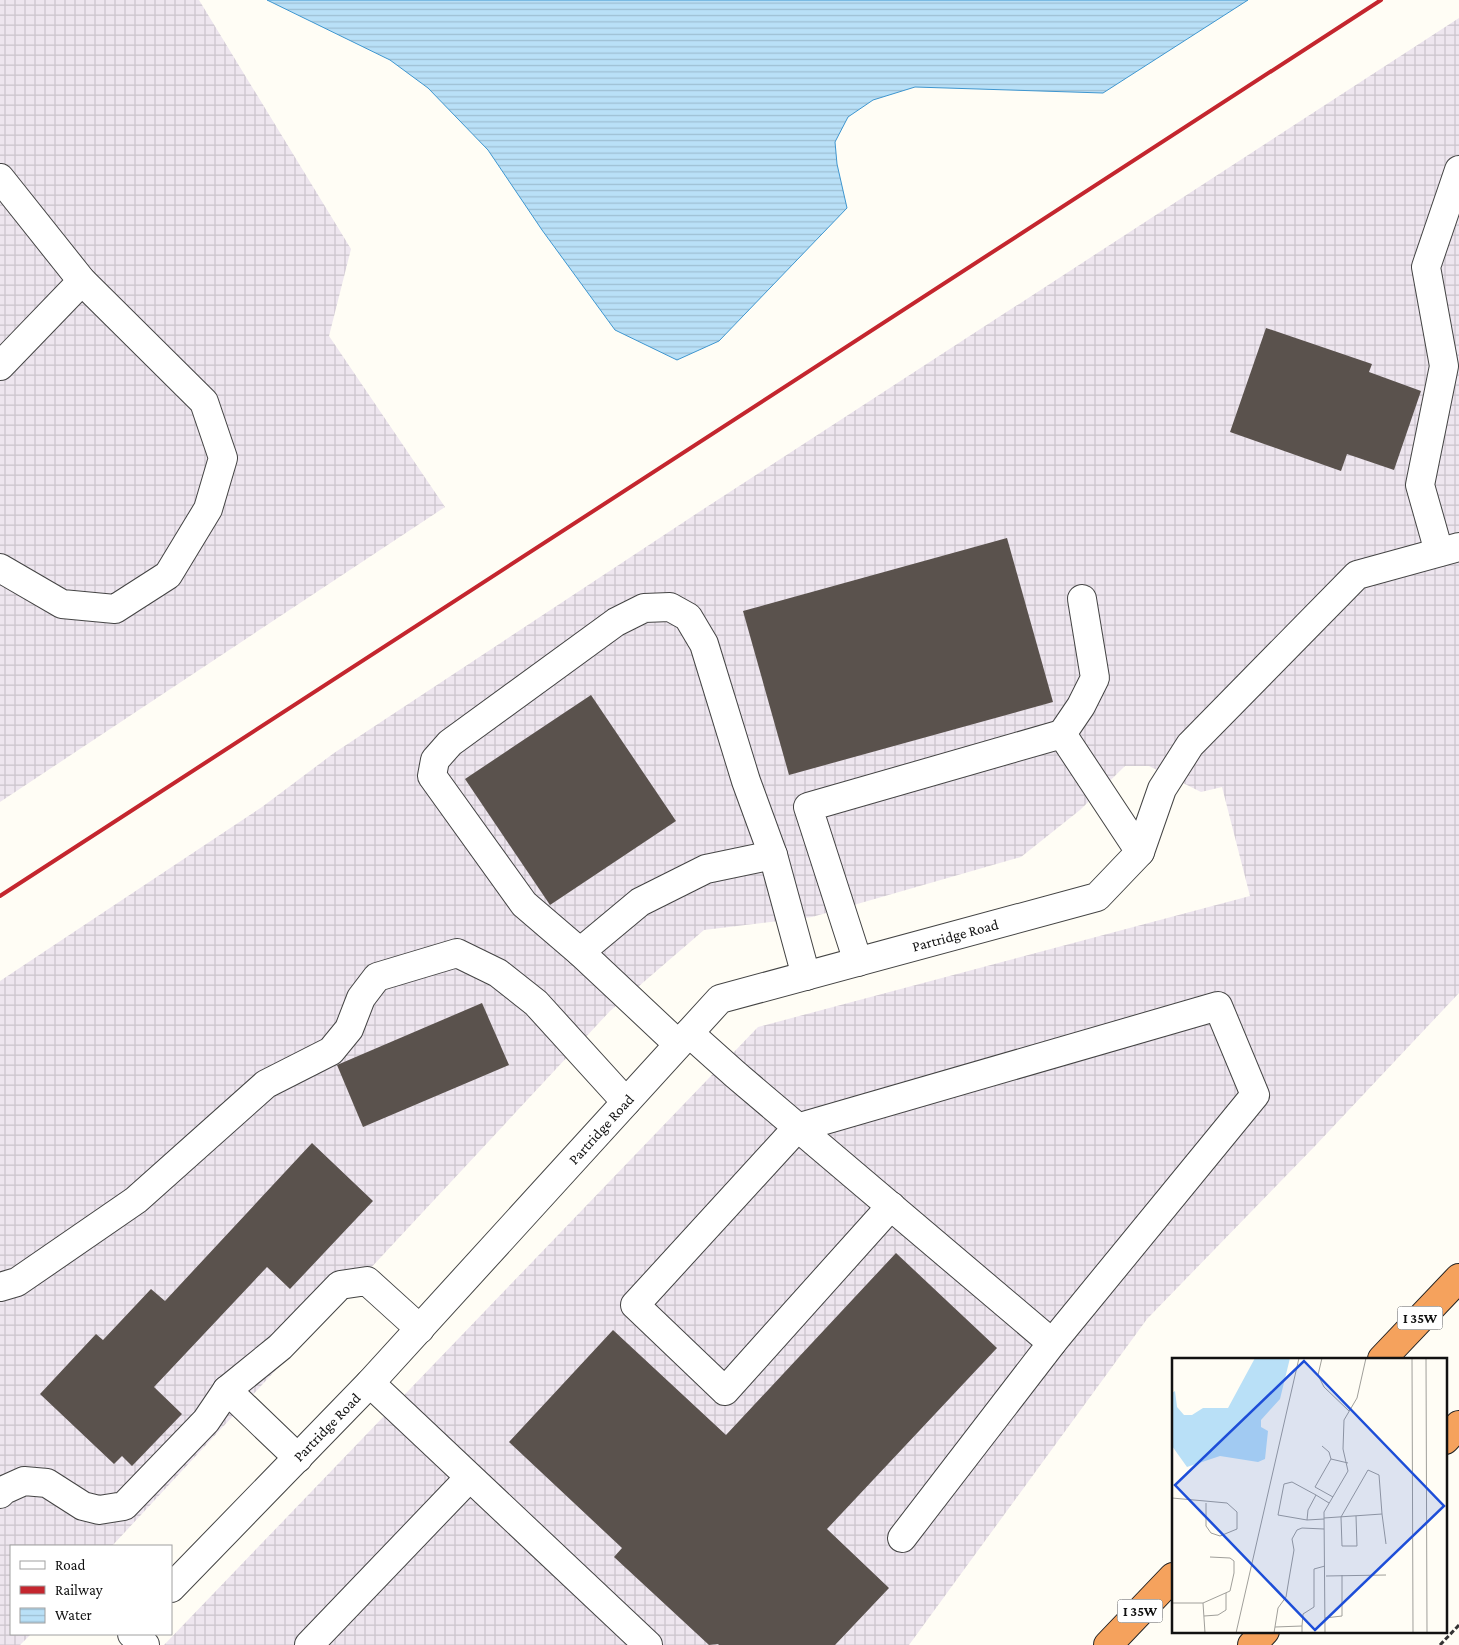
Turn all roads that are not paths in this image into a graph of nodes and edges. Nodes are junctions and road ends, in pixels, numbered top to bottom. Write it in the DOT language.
graph roads {
  1 [pos="1459,170"];
  2 [pos="0,178"];
  3 [pos="82,281"];
  4 [pos="0,366"];
  5 [pos="1449,549"];
  6 [pos="0,568"];
  7 [pos="1082,599"];
  8 [pos="1062,734"];
  9 [pos="1140,852"];
  10 [pos="773,855"];
  11 [pos="580,952"];
  12 [pos="858,962"];
  13 [pos="806,976"];
  14 [pos="683,1039"];
  15 [pos="626,1102"];
  16 [pos="797,1128"];
  17 [pos="891,1206"];
  18 [pos="1459,1278"];
  19 [pos="0,1287"];
  20 [pos="420,1328"];
  21 [pos="1052,1343"];
  22 [pos="1383,1358"];
  23 [pos="370,1383"];
  24 [pos="227,1390"];
  25 [pos="1459,1425"];
  26 [pos="1446,1439"];
  27 [pos="298,1458"];
  28 [pos="469,1478"];
  29 [pos="0,1494"];
  30 [pos="902,1538"];
  31 [pos="1172,1578"];
  32 [pos="172,1587"];
  33 [pos="1264,1632"];
  34 [pos="125,1635"];
  35 [pos="133,1635"];
  36 [pos="115,1645"];
  37 [pos="145,1645"];
  38 [pos="309,1645"];
  39 [pos="648,1645"];
  40 [pos="1108,1645"];
  41 [pos="1252,1645"];
  1 -- 5 [label="street"];
  2 -- 3 [label="street"];
  3 -- 4 [label="street"];
  3 -- 6 [label="street"];
  5 -- 9 [label="street"];
  7 -- 8 [label="street"];
  8 -- 9 [label="street"];
  8 -- 12 [label="street"];
  9 -- 12 [label="street, Partridge Road"];
  10 -- 11 [label="street"];
  10 -- 11 [label="street"];
  10 -- 13 [label="street"];
  11 -- 14 [label="street"];
  12 -- 13 [label="street, Partridge Road"];
  13 -- 14 [label="street, Partridge Road"];
  14 -- 15 [label="street, Partridge Road"];
  14 -- 16 [label="street"];
  15 -- 19 [label="street"];
  15 -- 20 [label="street, Partridge Road"];
  16 -- 17 [label="street"];
  16 -- 17 [label="street"];
  16 -- 21 [label="street"];
  17 -- 21 [label="street"];
  18 -- 22 [label="highway, I 35W"];
  20 -- 23 [label="street, Partridge Road"];
  20 -- 24 [label="street"];
  21 -- 30 [label="street"];
  23 -- 27 [label="street, Partridge Road"];
  23 -- 28 [label="street"];
  24 -- 27 [label="street"];
  24 -- 29 [label="street"];
  25 -- 26 [label="highway"];
  27 -- 32 [label="street, Partridge Road"];
  28 -- 38 [label="street"];
  28 -- 39 [label="street"];
  31 -- 40 [label="highway, I 35W"];
  33 -- 41 [label="highway"];
  34 -- 36 [label="street"];
  35 -- 37 [label="street"];
}
